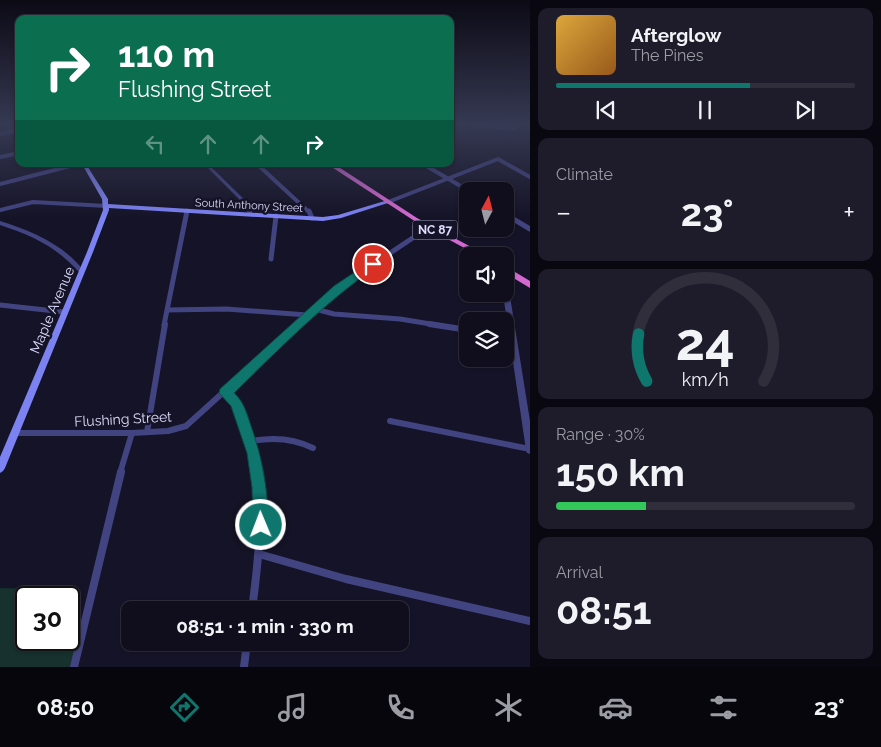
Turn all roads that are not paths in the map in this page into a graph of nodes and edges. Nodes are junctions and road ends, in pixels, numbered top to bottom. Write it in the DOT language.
graph roads {
  1 [pos="66,167"];
  2 [pos="86,167"];
  3 [pos="209,167"];
  4 [pos="260,167"];
  5 [pos="335,167"];
  6 [pos="428,167"];
  7 [pos="530,176"];
  8 [pos="448,178"];
  9 [pos="0,184"];
  10 [pos="459,185"];
  11 [pos="388,202"];
  12 [pos="107,206"];
  13 [pos="0,210"];
  14 [pos="187,211"];
  15 [pos="250,214"];
  16 [pos="276,216"];
  17 [pos="312,218"];
  18 [pos="514,219"];
  19 [pos="0,223"];
  20 [pos="429,227"];
  21 [pos="530,229"];
  22 [pos="467,247"];
  23 [pos="271,259"];
  24 [pos="81,271"];
  25 [pos="514,275"];
  26 [pos="530,285"];
  27 [pos="0,305"];
  28 [pos="167,310"];
  29 [pos="315,310"];
  30 [pos="64,312"];
  31 [pos="307,315"];
  32 [pos="459,329"];
  33 [pos="514,367"];
  34 [pos="225,393"];
  35 [pos="390,421"];
  36 [pos="147,432"];
  37 [pos="15,433"];
  38 [pos="132,434"];
  39 [pos="250,442"];
  40 [pos="313,448"];
  41 [pos="530,449"];
  42 [pos="0,468"];
  43 [pos="259,554"];
  44 [pos="253,601"];
  45 [pos="530,621"];
  46 [pos="247,651"];
  47 [pos="74,667"];
  48 [pos="244,667"];
  1 -- 9 [label="street"];
  2 -- 12 [label="main road"];
  3 -- 15 [label="street"];
  4 -- 17 [label="street"];
  5 -- 11 [label="highway, NC 87"];
  6 -- 8 [label="street"];
  7 -- 8 [label="street"];
  8 -- 10 [label="street"];
  8 -- 11 [label="street"];
  11 -- 17 [label="main road, South Anthony Street"];
  11 -- 20 [label="highway, NC 87"];
  12 -- 13 [label="street"];
  12 -- 14 [label="main road, South Anthony Street"];
  12 -- 24 [label="main road, Maple Avenue"];
  14 -- 15 [label="main road, South Anthony Street"];
  14 -- 28 [label="street"];
  15 -- 16 [label="main road, South Anthony Street"];
  16 -- 17 [label="main road, South Anthony Street"];
  16 -- 23 [label="street"];
  18 -- 21 [label="street"];
  19 -- 24 [label="street"];
  20 -- 22 [label="highway, NC 87"];
  20 -- 29 [label="street, Flushing Street"];
  24 -- 30 [label="main road, Maple Avenue"];
  25 -- 26 [label="highway"];
  27 -- 30 [label="street"];
  28 -- 31 [label="street"];
  28 -- 36 [label="street"];
  29 -- 31 [label="street, Flushing Street"];
  29 -- 32 [label="street"];
  30 -- 37 [label="main road, Maple Avenue"];
  31 -- 34 [label="street, Flushing Street"];
  33 -- 41 [label="street"];
  34 -- 36 [label="street, Flushing Street"];
  34 -- 39 [label="street"];
  35 -- 41 [label="street"];
  36 -- 38 [label="street, Flushing Street"];
  37 -- 38 [label="street, Flushing Street"];
  37 -- 42 [label="main road, Maple Avenue"];
  38 -- 47 [label="street"];
  39 -- 40 [label="street"];
  39 -- 43 [label="street"];
  43 -- 44 [label="street"];
  43 -- 45 [label="street"];
  46 -- 48 [label="street"];
}
